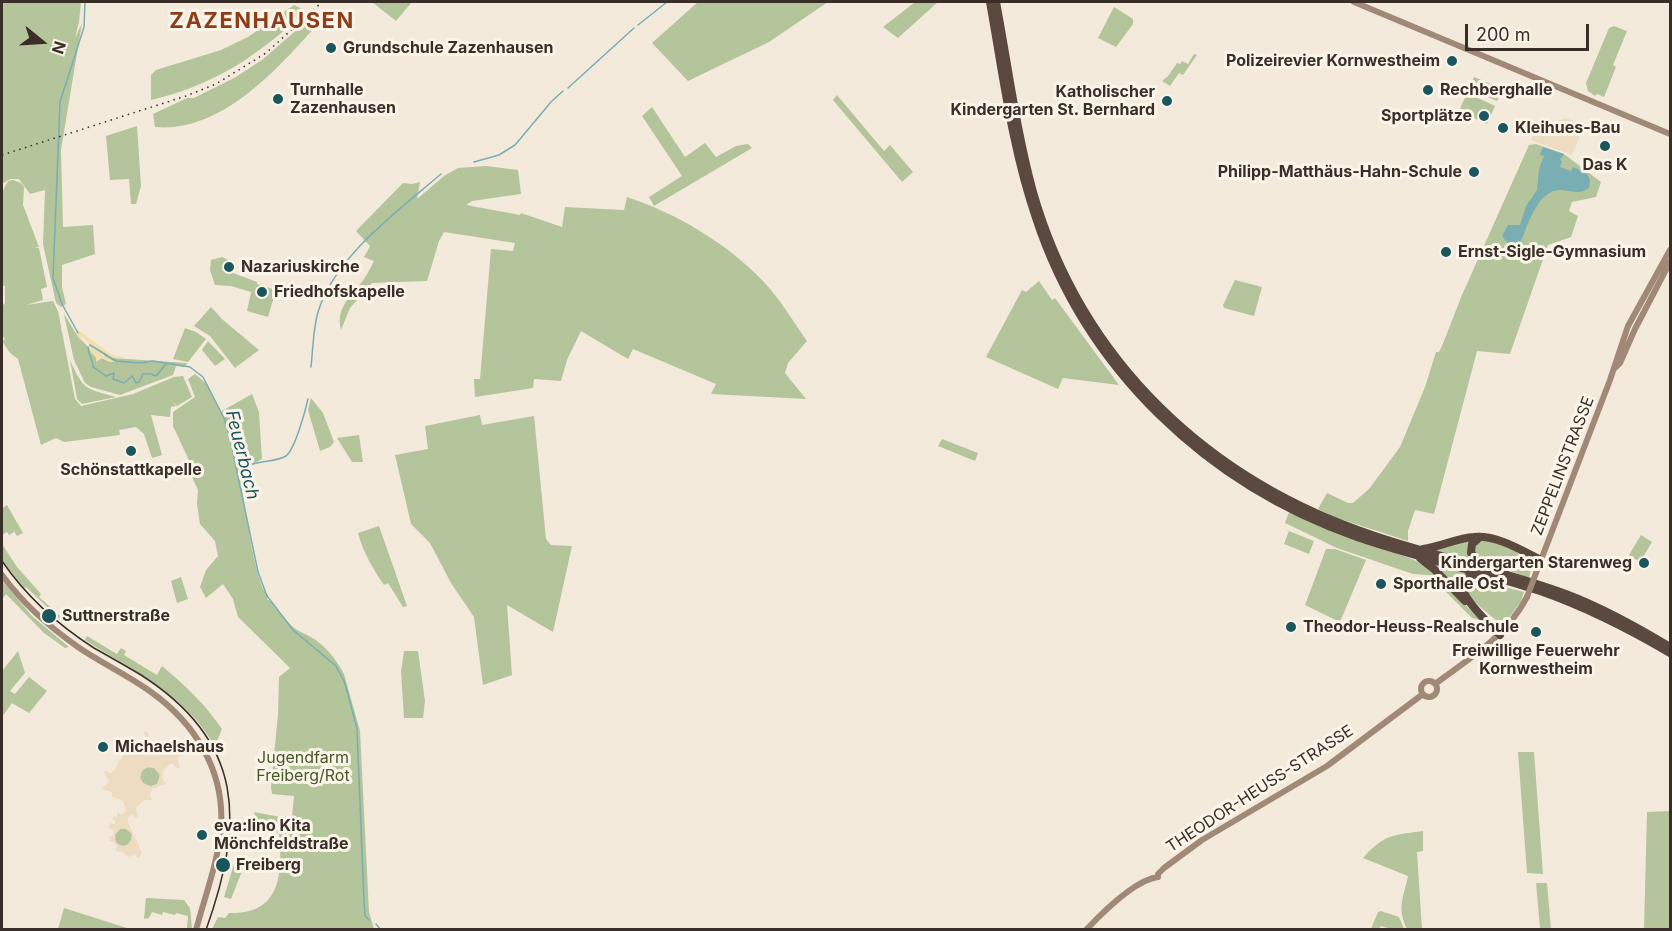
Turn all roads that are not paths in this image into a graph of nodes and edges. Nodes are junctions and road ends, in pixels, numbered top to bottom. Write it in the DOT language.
graph roads {
  1 [pos="990,2"];
  2 [pos="996,2"];
  3 [pos="1354,2"];
  4 [pos="1671,134"];
  5 [pos="1671,249"];
  6 [pos="1052,253"];
  7 [pos="1671,262"];
  8 [pos="1614,369"];
  9 [pos="1481,537"];
  10 [pos="1417,552"];
  11 [pos="1541,560"];
  12 [pos="1486,571"];
  13 [pos="1536,573"];
  14 [pos="2,575"];
  15 [pos="1474,607"];
  16 [pos="1500,634"];
  17 [pos="1671,647"];
  18 [pos="1671,653"];
  19 [pos="1436,684"];
  20 [pos="1424,694"];
  21 [pos="196,930"];
  22 [pos="1086,930"];
  1 -- 6 [label="highway"];
  2 -- 6 [label="highway"];
  3 -- 4 [label="street"];
  5 -- 8 [label="street, ZEPPELINSTRASSE"];
  6 -- 10 [label="highway"];
  7 -- 8 [label="street, ZEPPELINSTRASSE"];
  8 -- 11 [label="street, ZEPPELINSTRASSE"];
  9 -- 10 [label="highway"];
  9 -- 11 [label="highway"];
  9 -- 12 [label="highway"];
  10 -- 12 [label="highway"];
  10 -- 15 [label="highway"];
  11 -- 13 [label="street, ZEPPELINSTRASSE"];
  12 -- 15 [label="highway"];
  12 -- 17 [label="highway"];
  12 -- 18 [label="highway"];
  13 -- 16 [label="street, THEODOR-HEUSS-STRASSE, bridge"];
  14 -- 21 [label="street"];
  15 -- 16 [label="highway"];
  16 -- 19 [label="street, THEODOR-HEUSS-STRASSE"];
  19 -- 20 [label="street, THEODOR-HEUSS-STRASSE"];
  19 -- 20 [label="street, THEODOR-HEUSS-STRASSE"];
  20 -- 22 [label="street, THEODOR-HEUSS-STRASSE"];
}
